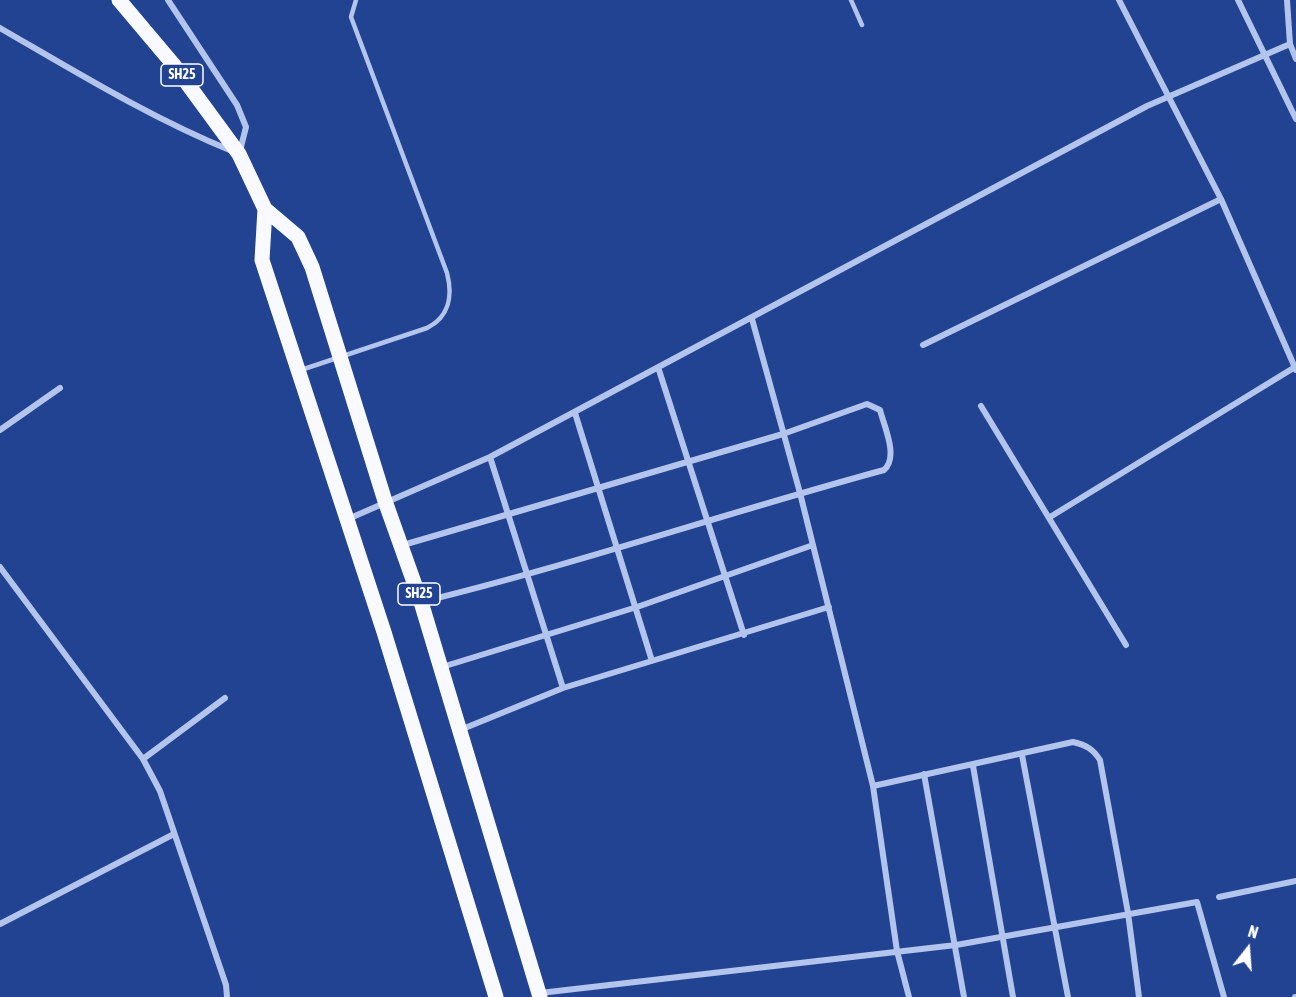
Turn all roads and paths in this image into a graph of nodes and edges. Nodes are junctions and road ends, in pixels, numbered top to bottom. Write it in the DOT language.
graph roads {
  1 [pos="119,0"];
  2 [pos="168,0"];
  3 [pos="356,0"];
  4 [pos="851,0"];
  5 [pos="1119,0"];
  6 [pos="1238,0"];
  7 [pos="1287,0"];
  8 [pos="862,25"];
  9 [pos="0,28"];
  10 [pos="1290,44"];
  11 [pos="1263,55"];
  12 [pos="1296,59"];
  13 [pos="1168,97"];
  14 [pos="1296,119"];
  15 [pos="239,154"];
  16 [pos="1221,200"];
  17 [pos="265,209"];
  18 [pos="752,318"];
  19 [pos="923,345"];
  20 [pos="342,358"];
  21 [pos="658,368"];
  22 [pos="1295,368"];
  23 [pos="299,371"];
  24 [pos="60,388"];
  25 [pos="981,406"];
  26 [pos="575,413"];
  27 [pos="0,430"];
  28 [pos="783,434"];
  29 [pos="490,457"];
  30 [pos="690,462"];
  31 [pos="600,489"];
  32 [pos="800,493"];
  33 [pos="385,501"];
  34 [pos="508,516"];
  35 [pos="1050,517"];
  36 [pos="347,519"];
  37 [pos="706,521"];
  38 [pos="403,545"];
  39 [pos="813,545"];
  40 [pos="618,548"];
  41 [pos="0,567"];
  42 [pos="528,576"];
  43 [pos="725,576"];
  44 [pos="421,602"];
  45 [pos="637,607"];
  46 [pos="829,607"];
  47 [pos="744,634"];
  48 [pos="547,636"];
  49 [pos="1126,645"];
  50 [pos="652,661"];
  51 [pos="441,668"];
  52 [pos="563,687"];
  53 [pos="225,698"];
  54 [pos="460,730"];
  55 [pos="1022,755"];
  56 [pos="143,759"];
  57 [pos="973,766"];
  58 [pos="924,774"];
  59 [pos="873,786"];
  60 [pos="174,834"];
  61 [pos="1296,881"];
  62 [pos="1220,897"];
  63 [pos="1128,913"];
  64 [pos="0,924"];
  65 [pos="1056,927"];
  66 [pos="1003,935"];
  67 [pos="956,945"];
  68 [pos="897,951"];
  69 [pos="540,995"];
  70 [pos="227,997"];
  71 [pos="496,997"];
  72 [pos="909,997"];
  73 [pos="964,997"];
  74 [pos="1013,997"];
  75 [pos="1068,997"];
  76 [pos="1139,997"];
  77 [pos="1224,997"];
  1 -- 15 [label="main road, SH25"];
  2 -- 15 [label="street"];
  3 -- 20 [label="lane"];
  4 -- 8 [label="lane"];
  5 -- 13 [label="street"];
  6 -- 11 [label="street"];
  7 -- 10 [label="street"];
  9 -- 15 [label="street"];
  10 -- 11 [label="street"];
  10 -- 12 [label="street"];
  11 -- 13 [label="street"];
  11 -- 14 [label="street"];
  13 -- 16 [label="street"];
  13 -- 18 [label="street"];
  15 -- 17 [label="main road, SH25"];
  16 -- 19 [label="street"];
  16 -- 22 [label="street"];
  17 -- 20 [label="main road, SH25"];
  17 -- 23 [label="main road, SH25"];
  18 -- 21 [label="street"];
  18 -- 28 [label="street"];
  20 -- 23 [label="lane"];
  20 -- 33 [label="main road, SH25"];
  21 -- 26 [label="street"];
  21 -- 30 [label="street"];
  22 -- 35 [label="street"];
  23 -- 36 [label="main road, SH25"];
  24 -- 27 [label="street"];
  25 -- 35 [label="street"];
  26 -- 29 [label="street"];
  26 -- 31 [label="street"];
  28 -- 30 [label="street"];
  28 -- 32 [label="street"];
  28 -- 32 [label="street"];
  29 -- 33 [label="street"];
  29 -- 34 [label="street"];
  30 -- 31 [label="street"];
  30 -- 37 [label="street"];
  31 -- 34 [label="street"];
  31 -- 40 [label="street"];
  32 -- 37 [label="street"];
  32 -- 39 [label="street"];
  33 -- 36 [label="street"];
  33 -- 38 [label="main road, SH25"];
  34 -- 38 [label="street"];
  34 -- 42 [label="street"];
  35 -- 49 [label="street"];
  36 -- 71 [label="main road, SH25"];
  37 -- 40 [label="street"];
  37 -- 43 [label="street"];
  38 -- 44 [label="main road, SH25"];
  39 -- 43 [label="street"];
  39 -- 46 [label="street"];
  40 -- 42 [label="street"];
  40 -- 45 [label="street"];
  41 -- 56 [label="street"];
  42 -- 44 [label="street"];
  42 -- 48 [label="street"];
  43 -- 45 [label="street"];
  43 -- 47 [label="street"];
  44 -- 51 [label="main road, SH25"];
  45 -- 48 [label="street"];
  45 -- 50 [label="street"];
  46 -- 47 [label="street"];
  46 -- 59 [label="street"];
  47 -- 50 [label="street"];
  48 -- 51 [label="street"];
  48 -- 52 [label="street"];
  50 -- 52 [label="street"];
  51 -- 54 [label="main road, SH25"];
  52 -- 54 [label="street"];
  53 -- 56 [label="street"];
  54 -- 69 [label="main road, SH25"];
  55 -- 57 [label="street"];
  55 -- 63 [label="street"];
  55 -- 65 [label="street"];
  56 -- 60 [label="street"];
  57 -- 58 [label="street"];
  57 -- 66 [label="street"];
  58 -- 59 [label="street"];
  58 -- 67 [label="street"];
  59 -- 68 [label="street"];
  60 -- 64 [label="street"];
  60 -- 70 [label="street"];
  61 -- 62 [label="street"];
  63 -- 65 [label="street"];
  63 -- 76 [label="street"];
  63 -- 77 [label="street"];
  65 -- 66 [label="street"];
  65 -- 75 [label="street"];
  66 -- 67 [label="street"];
  66 -- 74 [label="street"];
  67 -- 68 [label="street"];
  67 -- 73 [label="street"];
  68 -- 69 [label="street"];
  68 -- 72 [label="street"];
}
